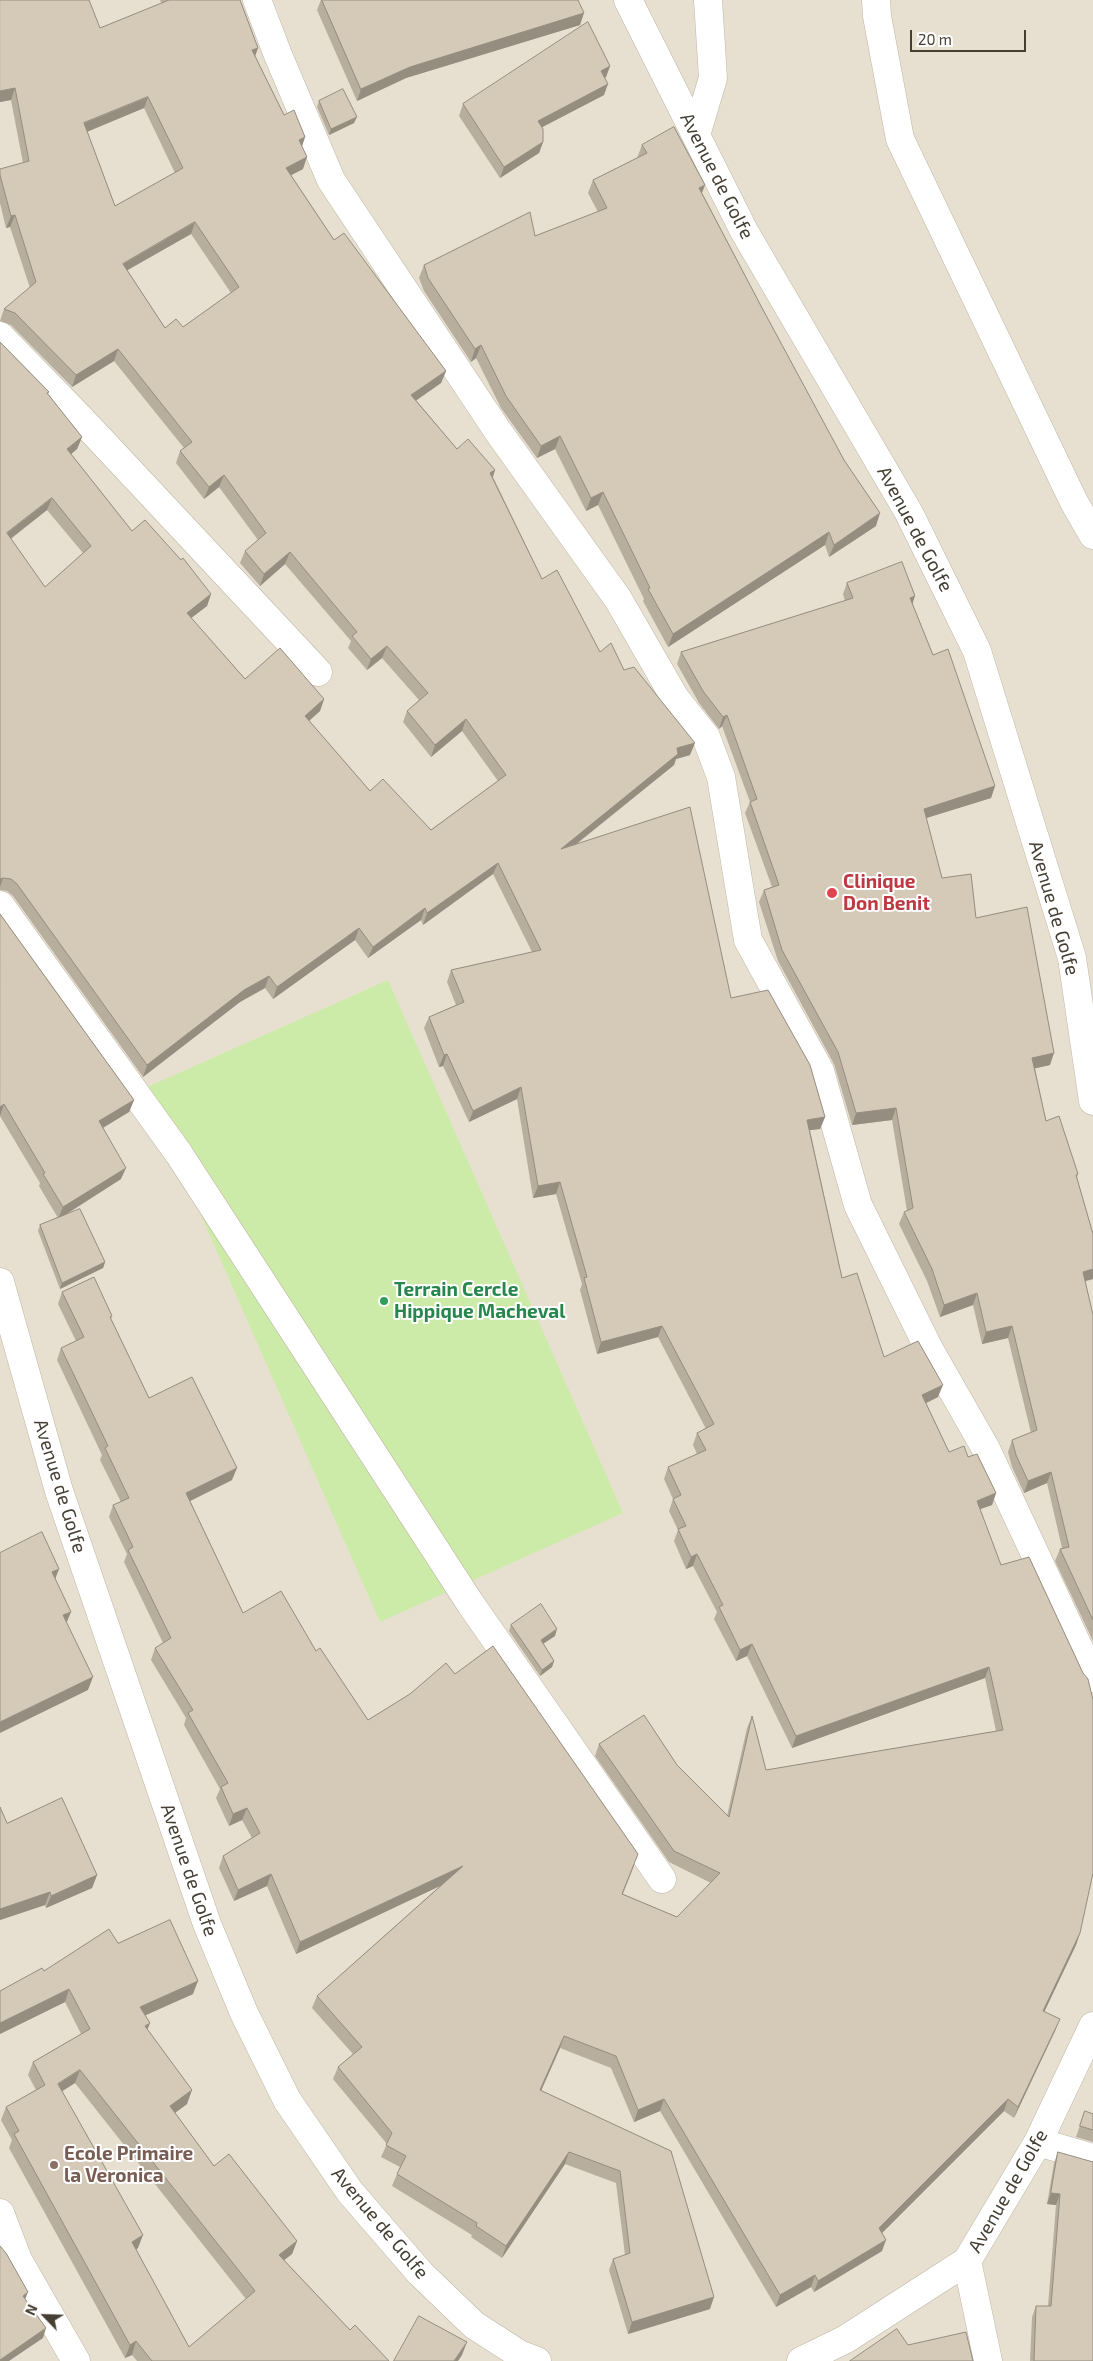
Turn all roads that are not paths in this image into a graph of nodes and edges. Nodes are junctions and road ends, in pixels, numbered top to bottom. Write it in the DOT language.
graph roads {
  1 [pos="257,0"];
  2 [pos="628,0"];
  3 [pos="708,0"];
  4 [pos="876,0"];
  5 [pos="696,135"];
  6 [pos="0,336"];
  7 [pos="1093,535"];
  8 [pos="318,672"];
  9 [pos="0,905"];
  10 [pos="1093,1101"];
  11 [pos="0,1282"];
  12 [pos="1093,1678"];
  13 [pos="662,1880"];
  14 [pos="1093,2026"];
  15 [pos="1038,2142"];
  16 [pos="1093,2158"];
  17 [pos="0,2213"];
  18 [pos="967,2261"];
  19 [pos="76,2361"];
  20 [pos="537,2361"];
  21 [pos="801,2361"];
  22 [pos="988,2361"];
  1 -- 12 [label="street"];
  2 -- 5 [label="street, Avenue de Golfe"];
  3 -- 5 [label="street"];
  4 -- 7 [label="street"];
  5 -- 10 [label="street, Avenue de Golfe"];
  6 -- 8 [label="street"];
  9 -- 13 [label="street"];
  11 -- 20 [label="street, Avenue de Golfe"];
  14 -- 15 [label="street, Avenue de Golfe"];
  15 -- 16 [label="street"];
  15 -- 18 [label="street, Avenue de Golfe"];
  17 -- 19 [label="street"];
  18 -- 21 [label="street, Avenue de Golfe"];
  18 -- 22 [label="street"];
}
